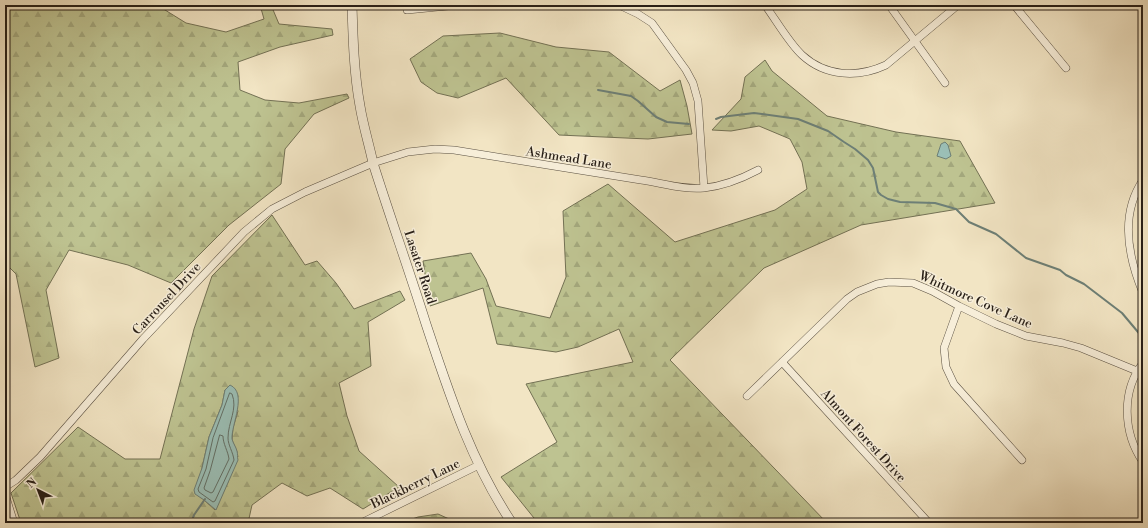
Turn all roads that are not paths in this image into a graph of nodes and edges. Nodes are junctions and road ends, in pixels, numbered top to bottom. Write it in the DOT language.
graph roads {
  1 [pos="352,5"];
  2 [pos="458,5"];
  3 [pos="619,5"];
  4 [pos="765,5"];
  5 [pos="889,5"];
  6 [pos="958,5"];
  7 [pos="1014,5"];
  8 [pos="407,10"];
  9 [pos="915,41"];
  10 [pos="1066,68"];
  11 [pos="945,83"];
  12 [pos="374,163"];
  13 [pos="758,170"];
  14 [pos="1143,180"];
  15 [pos="704,188"];
  16 [pos="1143,293"];
  17 [pos="959,306"];
  18 [pos="782,362"];
  19 [pos="1143,363"];
  20 [pos="1137,371"];
  21 [pos="747,396"];
  22 [pos="1022,460"];
  23 [pos="1143,462"];
  24 [pos="479,465"];
  25 [pos="5,487"];
  26 [pos="5,494"];
  27 [pos="14,523"];
  28 [pos="361,523"];
  29 [pos="512,523"];
  30 [pos="929,523"];
  1 -- 12 [label="street, Lasater Road"];
  2 -- 8 [label="street"];
  3 -- 15 [label="street"];
  4 -- 9 [label="street"];
  5 -- 9 [label="street"];
  6 -- 9 [label="street"];
  7 -- 10 [label="street"];
  9 -- 11 [label="street"];
  12 -- 15 [label="street, Ashmead Lane"];
  12 -- 24 [label="street, Lasater Road"];
  12 -- 25 [label="street, Carrousel Drive"];
  13 -- 15 [label="street, Ashmead Lane"];
  14 -- 16 [label="street"];
  17 -- 18 [label="street, Whitmore Cove Lane"];
  17 -- 20 [label="street, Whitmore Cove Lane"];
  17 -- 22 [label="street"];
  18 -- 21 [label="street, Whitmore Cove Lane"];
  18 -- 30 [label="street, Almont Forest Drive"];
  19 -- 20 [label="street"];
  20 -- 23 [label="street"];
  24 -- 28 [label="street, Blackberry Lane"];
  24 -- 29 [label="street, Lasater Road"];
  26 -- 27 [label="street"];
}
